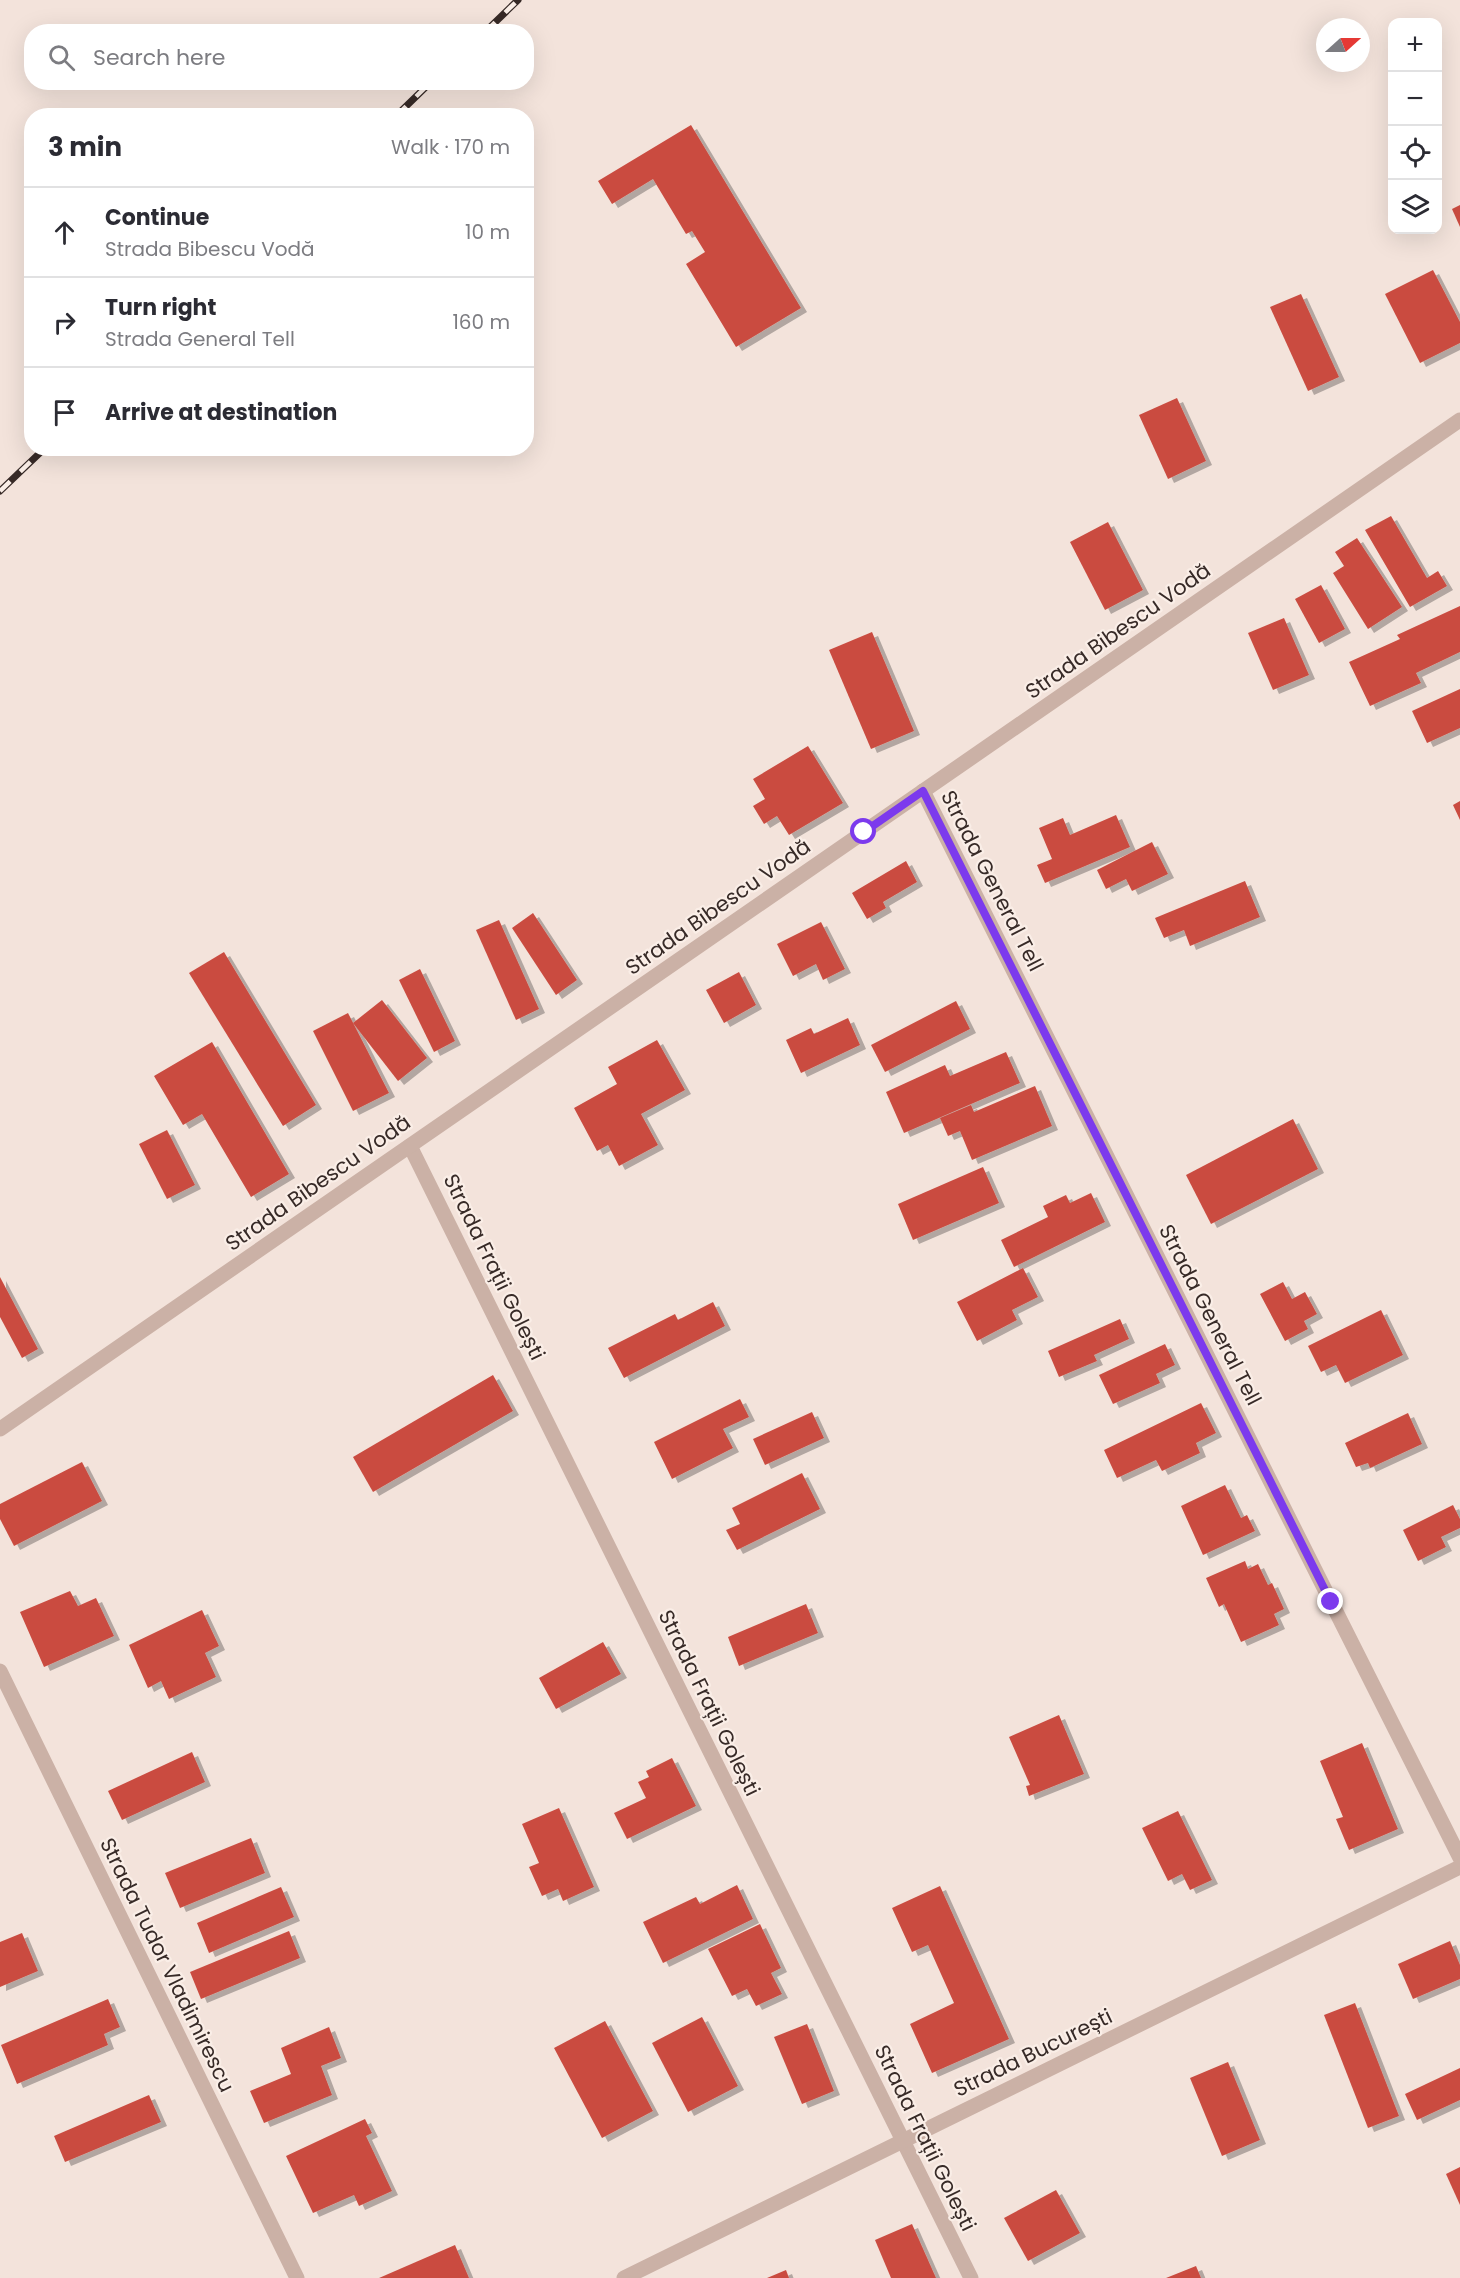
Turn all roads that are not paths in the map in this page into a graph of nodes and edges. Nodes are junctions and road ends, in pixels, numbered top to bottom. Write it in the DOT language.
graph roads {
  1 [pos="1459,422"];
  2 [pos="923,791"];
  3 [pos="410,1146"];
  4 [pos="0,1429"];
  5 [pos="0,1671"];
  6 [pos="1460,1858"];
  7 [pos="1460,1867"];
  8 [pos="902,2140"];
  9 [pos="297,2278"];
  10 [pos="624,2278"];
  11 [pos="971,2278"];
  1 -- 2 [label="street, Strada Bibescu Vodă"];
  2 -- 3 [label="street, Strada Bibescu Vodă"];
  2 -- 6 [label="street, Strada General Tell"];
  3 -- 4 [label="street, Strada Bibescu Vodă"];
  3 -- 8 [label="street, Strada Frații Golești"];
  5 -- 9 [label="street, Strada Tudor Vladimirescu"];
  7 -- 8 [label="street, Strada București"];
  8 -- 10 [label="street, Strada București"];
  8 -- 11 [label="street, Strada Frații Golești"];
}
